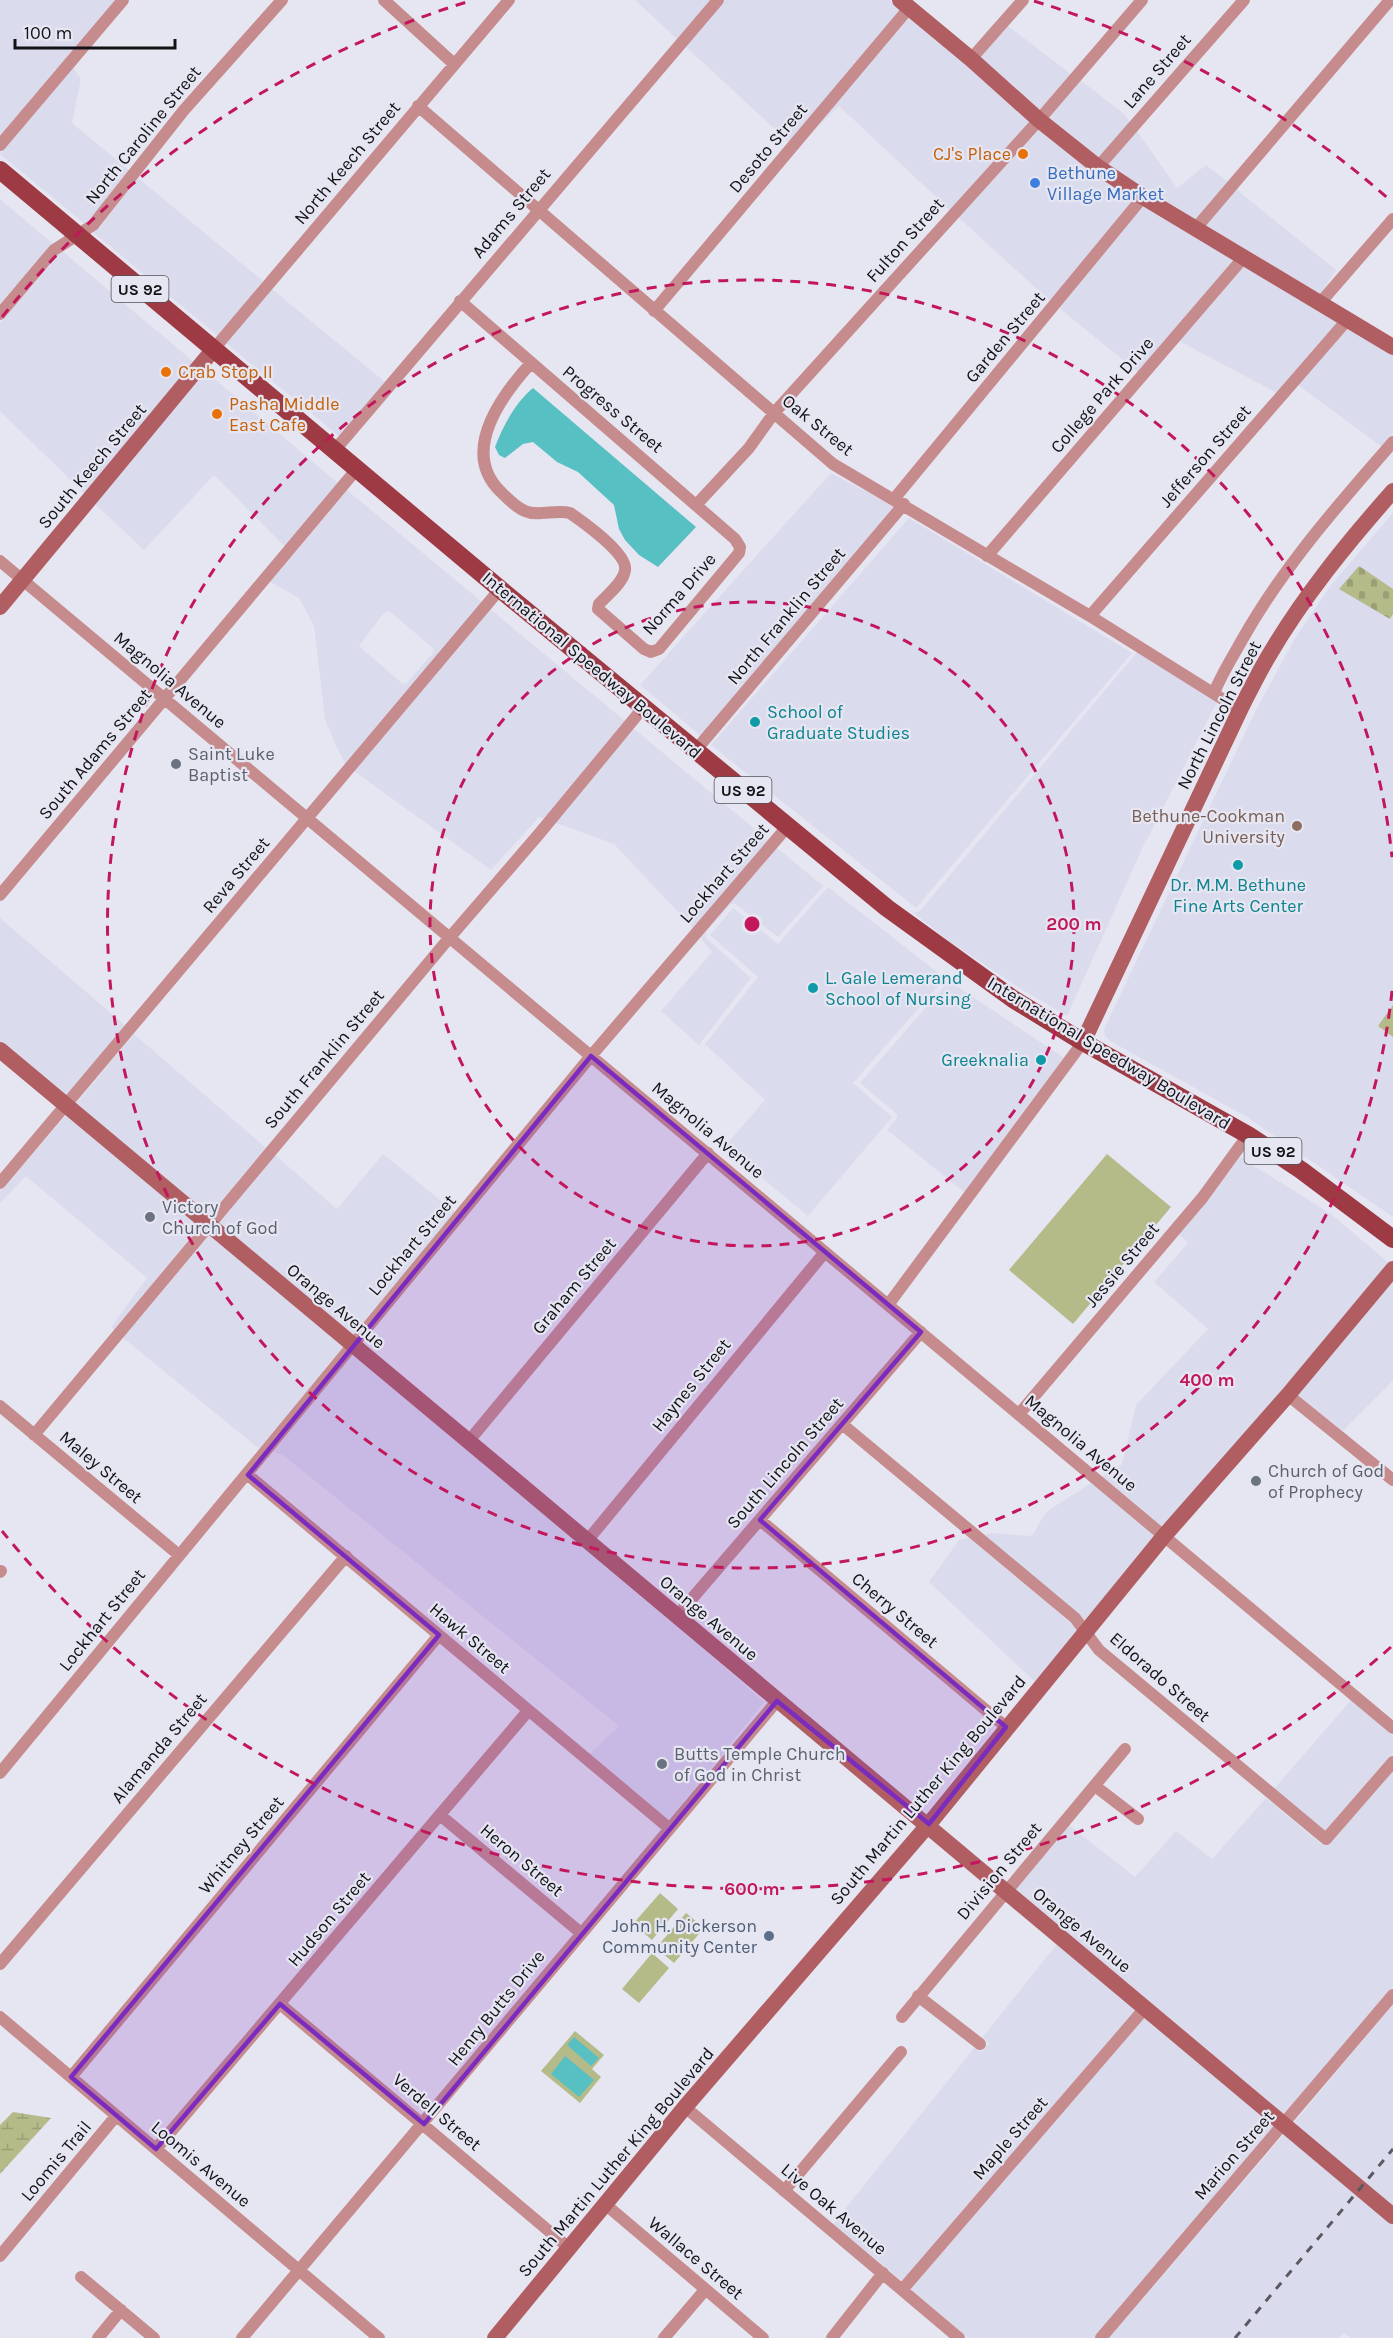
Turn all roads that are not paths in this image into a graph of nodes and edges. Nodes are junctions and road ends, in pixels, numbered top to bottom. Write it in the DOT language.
graph roads {
  1 [pos="123,0"];
  2 [pos="282,0"];
  3 [pos="384,0"];
  4 [pos="509,0"];
  5 [pos="718,0"];
  6 [pos="1023,0"];
  7 [pos="1142,0"];
  8 [pos="1244,0"];
  9 [pos="1390,0"];
  10 [pos="905,4"];
  11 [pos="971,59"];
  12 [pos="454,64"];
  13 [pos="418,106"];
  14 [pos="1039,120"];
  15 [pos="0,145"];
  16 [pos="1098,166"];
  17 [pos="0,170"];
  18 [pos="1143,197"];
  19 [pos="539,209"];
  20 [pos="1393,219"];
  21 [pos="1196,228"];
  22 [pos="76,235"];
  23 [pos="1244,257"];
  24 [pos="460,301"];
  25 [pos="1320,303"];
  26 [pos="654,311"];
  27 [pos="0,314"];
  28 [pos="1347,320"];
  29 [pos="1393,347"];
  30 [pos="213,350"];
  31 [pos="531,363"];
  32 [pos="774,413"];
  33 [pos="1393,442"];
  34 [pos="334,451"];
  35 [pos="356,470"];
  36 [pos="1393,491"];
  37 [pos="899,501"];
  38 [pos="697,504"];
  39 [pos="740,547"];
  40 [pos="987,556"];
  41 [pos="0,561"];
  42 [pos="23,580"];
  43 [pos="500,589"];
  44 [pos="0,607"];
  45 [pos="1090,616"];
  46 [pos="1214,693"];
  47 [pos="165,699"];
  48 [pos="643,708"];
  49 [pos="1240,710"];
  50 [pos="695,751"];
  51 [pos="306,818"];
  52 [pos="787,827"];
  53 [pos="0,895"];
  54 [pos="449,937"];
  55 [pos="1083,1042"];
  56 [pos="0,1050"];
  57 [pos="591,1056"];
  58 [pos="67,1106"];
  59 [pos="1248,1136"];
  60 [pos="708,1153"];
  61 [pos="0,1184"];
  62 [pos="208,1225"];
  63 [pos="1393,1239"];
  64 [pos="825,1252"];
  65 [pos="1393,1269"];
  66 [pos="888,1305"];
  67 [pos="921,1332"];
  68 [pos="353,1345"];
  69 [pos="1288,1395"];
  70 [pos="0,1406"];
  71 [pos="1018,1414"];
  72 [pos="842,1424"];
  73 [pos="34,1435"];
  74 [pos="468,1442"];
  75 [pos="248,1475"];
  76 [pos="1393,1480"];
  77 [pos="760,1520"];
  78 [pos="1164,1536"];
  79 [pos="587,1542"];
  80 [pos="178,1556"];
  81 [pos="346,1556"];
  82 [pos="676,1616"];
  83 [pos="1085,1632"];
  84 [pos="439,1635"];
  85 [pos="777,1701"];
  86 [pos="528,1711"];
  87 [pos="1006,1727"];
  88 [pos="1393,1728"];
  89 [pos="1125,1749"];
  90 [pos="1393,1762"];
  91 [pos="0,1773"];
  92 [pos="1095,1785"];
  93 [pos="440,1815"];
  94 [pos="1138,1819"];
  95 [pos="928,1824"];
  96 [pos="669,1828"];
  97 [pos="1005,1891"];
  98 [pos="581,1933"];
  99 [pos="0,1964"];
  100 [pos="1393,1995"];
  101 [pos="918,1996"];
  102 [pos="280,2004"];
  103 [pos="1145,2008"];
  104 [pos="0,2017"];
  105 [pos="902,2017"];
  106 [pos="980,2044"];
  107 [pos="901,2052"];
  108 [pos="71,2078"];
  109 [pos="686,2108"];
  110 [pos="116,2116"];
  111 [pos="424,2124"];
  112 [pos="1284,2125"];
  113 [pos="156,2149"];
  114 [pos="784,2191"];
  115 [pos="606,2204"];
  116 [pos="1393,2216"];
  117 [pos="569,2248"];
  118 [pos="0,2256"];
  119 [pos="299,2271"];
  120 [pos="883,2273"];
  121 [pos="81,2277"];
  122 [pos="705,2290"];
  123 [pos="902,2290"];
  124 [pos="121,2310"];
  125 [pos="98,2338"];
  126 [pos="154,2338"];
  127 [pos="242,2338"];
  128 [pos="379,2338"];
  129 [pos="495,2338"];
  130 [pos="664,2338"];
  131 [pos="763,2338"];
  132 [pos="832,2338"];
  133 [pos="959,2338"];
  134 [pos="1101,2338"];
  1 -- 15 [label="street"];
  2 -- 22 [label="street, North Caroline Street"];
  3 -- 12 [label="street"];
  4 -- 12 [label="street, North Keech Street"];
  5 -- 19 [label="street, Adams Street"];
  6 -- 11 [label="street"];
  7 -- 14 [label="street, Fulton Street"];
  8 -- 16 [label="street, Lane Street"];
  9 -- 21 [label="street"];
  10 -- 11 [label="street"];
  10 -- 26 [label="street, Desoto Street"];
  11 -- 14 [label="street"];
  12 -- 13 [label="street, North Keech Street"];
  13 -- 19 [label="street, Oak Street"];
  13 -- 30 [label="street, North Keech Street"];
  14 -- 16 [label="street"];
  14 -- 32 [label="street, Fulton Street"];
  16 -- 18 [label="street"];
  17 -- 22 [label="main road, International Speedway Boulevard / US 92"];
  18 -- 21 [label="street"];
  18 -- 37 [label="street, Garden Street"];
  19 -- 24 [label="street, Adams Street"];
  19 -- 26 [label="street, Oak Street"];
  20 -- 25 [label="street"];
  21 -- 23 [label="street"];
  22 -- 27 [label="street, North Caroline Street"];
  22 -- 30 [label="main road, International Speedway Boulevard / US 92"];
  23 -- 25 [label="street"];
  23 -- 40 [label="street, College Park Drive"];
  24 -- 31 [label="street, Progress Street"];
  24 -- 34 [label="street, Adams Street"];
  25 -- 28 [label="street"];
  26 -- 32 [label="street, Oak Street"];
  28 -- 29 [label="street"];
  28 -- 45 [label="street, Jefferson Street"];
  30 -- 34 [label="main road, International Speedway Boulevard / US 92"];
  30 -- 42 [label="street, South Keech Street"];
  31 -- 38 [label="street, Progress Street"];
  31 -- 39 [label="street, Norma Drive"];
  32 -- 37 [label="street, Oak Street"];
  32 -- 38 [label="street, Fulton Street"];
  33 -- 46 [label="street, North Lincoln Street"];
  34 -- 35 [label="main road, International Speedway Boulevard / US 92"];
  35 -- 43 [label="main road, International Speedway Boulevard / US 92"];
  35 -- 47 [label="street, South Adams Street"];
  36 -- 49 [label="street, North Lincoln Street"];
  37 -- 40 [label="street, Oak Street"];
  37 -- 50 [label="street, North Franklin Street"];
  38 -- 39 [label="street, Progress Street"];
  40 -- 45 [label="street, Oak Street"];
  41 -- 42 [label="street, Magnolia Avenue"];
  42 -- 44 [label="street, South Keech Street"];
  42 -- 47 [label="street, Magnolia Avenue"];
  43 -- 48 [label="main road, International Speedway Boulevard / US 92"];
  43 -- 51 [label="street, Reva Street"];
  45 -- 46 [label="street, Oak Street"];
  46 -- 49 [label="street, Oak Street"];
  47 -- 51 [label="street, Magnolia Avenue"];
  47 -- 53 [label="street, South Adams Street"];
  48 -- 50 [label="main road, International Speedway Boulevard / US 92"];
  48 -- 54 [label="street, South Franklin Street"];
  49 -- 55 [label="street, North Lincoln Street"];
  50 -- 52 [label="main road, International Speedway Boulevard / US 92"];
  51 -- 54 [label="street, Magnolia Avenue"];
  51 -- 58 [label="street, Reva Street"];
  52 -- 55 [label="main road, International Speedway Boulevard / US 92"];
  52 -- 57 [label="street, Lockhart Street"];
  54 -- 57 [label="street, Magnolia Avenue"];
  54 -- 62 [label="street, South Franklin Street"];
  55 -- 59 [label="main road, International Speedway Boulevard / US 92"];
  55 -- 66 [label="street"];
  56 -- 58 [label="street, Orange Avenue"];
  57 -- 60 [label="street, Magnolia Avenue"];
  57 -- 68 [label="street, Lockhart Street"];
  58 -- 61 [label="street, Reva Street"];
  58 -- 62 [label="street, Orange Avenue"];
  59 -- 63 [label="main road, International Speedway Boulevard / US 92"];
  59 -- 71 [label="street, Jessie Street"];
  60 -- 64 [label="street, Magnolia Avenue"];
  60 -- 74 [label="street, Graham Street"];
  62 -- 68 [label="street, Orange Avenue"];
  62 -- 73 [label="street, South Franklin Street"];
  64 -- 66 [label="street, Magnolia Avenue"];
  64 -- 79 [label="street, Haynes Street"];
  65 -- 69 [label="street, South Martin Luther King Boulevard"];
  66 -- 67 [label="street, Magnolia Avenue"];
  67 -- 71 [label="street, Magnolia Avenue"];
  67 -- 72 [label="street, South Lincoln Street"];
  68 -- 74 [label="street, Orange Avenue"];
  68 -- 75 [label="street, Lockhart Street"];
  69 -- 76 [label="street"];
  69 -- 78 [label="street, South Martin Luther King Boulevard"];
  70 -- 73 [label="street, Maley Street"];
  71 -- 78 [label="street, Magnolia Avenue"];
  72 -- 77 [label="street, South Lincoln Street"];
  72 -- 83 [label="street, Eldorado Street"];
  73 -- 80 [label="street, Maley Street"];
  74 -- 79 [label="street, Orange Avenue"];
  75 -- 80 [label="street, Lockhart Street"];
  75 -- 81 [label="street, Hawk Street"];
  77 -- 82 [label="street, South Lincoln Street"];
  77 -- 87 [label="street, Cherry Street"];
  78 -- 83 [label="street, South Martin Luther King Boulevard"];
  78 -- 88 [label="street, Magnolia Avenue"];
  79 -- 82 [label="street, Orange Avenue"];
  80 -- 91 [label="street, Lockhart Street"];
  81 -- 84 [label="street, Hawk Street"];
  81 -- 99 [label="street, Alamanda Street"];
  82 -- 85 [label="street, Orange Avenue"];
  83 -- 87 [label="street, South Martin Luther King Boulevard"];
  83 -- 90 [label="street, Eldorado Street"];
  84 -- 86 [label="street, Hawk Street"];
  84 -- 108 [label="street, Whitney Street"];
  85 -- 95 [label="street, Orange Avenue"];
  85 -- 96 [label="street, Henry Butts Drive"];
  86 -- 93 [label="street, Hudson Street"];
  86 -- 96 [label="street, Hawk Street"];
  87 -- 95 [label="street, South Martin Luther King Boulevard"];
  89 -- 92 [label="street, Division Street"];
  92 -- 94 [label="street"];
  92 -- 97 [label="street, Division Street"];
  93 -- 98 [label="street, Heron Street"];
  93 -- 102 [label="street, Hudson Street"];
  95 -- 97 [label="street, Orange Avenue"];
  95 -- 109 [label="street, South Martin Luther King Boulevard"];
  96 -- 98 [label="street, Henry Butts Drive"];
  97 -- 101 [label="street, Division Street"];
  97 -- 103 [label="street, Orange Avenue"];
  98 -- 111 [label="street, Henry Butts Drive"];
  100 -- 112 [label="street, Marion Street"];
  101 -- 105 [label="street, Division Street"];
  101 -- 106 [label="street"];
  102 -- 111 [label="street, Verdell Street"];
  102 -- 113 [label="street, Hudson Street"];
  103 -- 112 [label="street, Orange Avenue"];
  103 -- 123 [label="street, Maple Street"];
  104 -- 108 [label="street, Loomis Avenue"];
  107 -- 114 [label="street"];
  108 -- 110 [label="street, Loomis Avenue"];
  109 -- 114 [label="street, Live Oak Avenue"];
  109 -- 115 [label="street, South Martin Luther King Boulevard"];
  110 -- 113 [label="street, Loomis Avenue"];
  110 -- 118 [label="street, Loomis Trail"];
  111 -- 117 [label="street, Verdell Street"];
  111 -- 119 [label="street, Henry Butts Drive"];
  112 -- 116 [label="street, Orange Avenue"];
  112 -- 134 [label="street, Marion Street"];
  113 -- 119 [label="street, Loomis Avenue"];
  114 -- 120 [label="street, Live Oak Avenue"];
  115 -- 117 [label="street, South Martin Luther King Boulevard"];
  115 -- 122 [label="street, Wallace Street"];
  117 -- 129 [label="street, South Martin Luther King Boulevard"];
  119 -- 127 [label="street, Henry Butts Drive"];
  119 -- 128 [label="street, Loomis Avenue"];
  120 -- 123 [label="street, Live Oak Avenue"];
  120 -- 132 [label="street"];
  121 -- 124 [label="street"];
  122 -- 130 [label="street"];
  122 -- 131 [label="street, Wallace Street"];
  123 -- 133 [label="street, Live Oak Avenue"];
  124 -- 125 [label="street"];
  124 -- 126 [label="street"];
}
